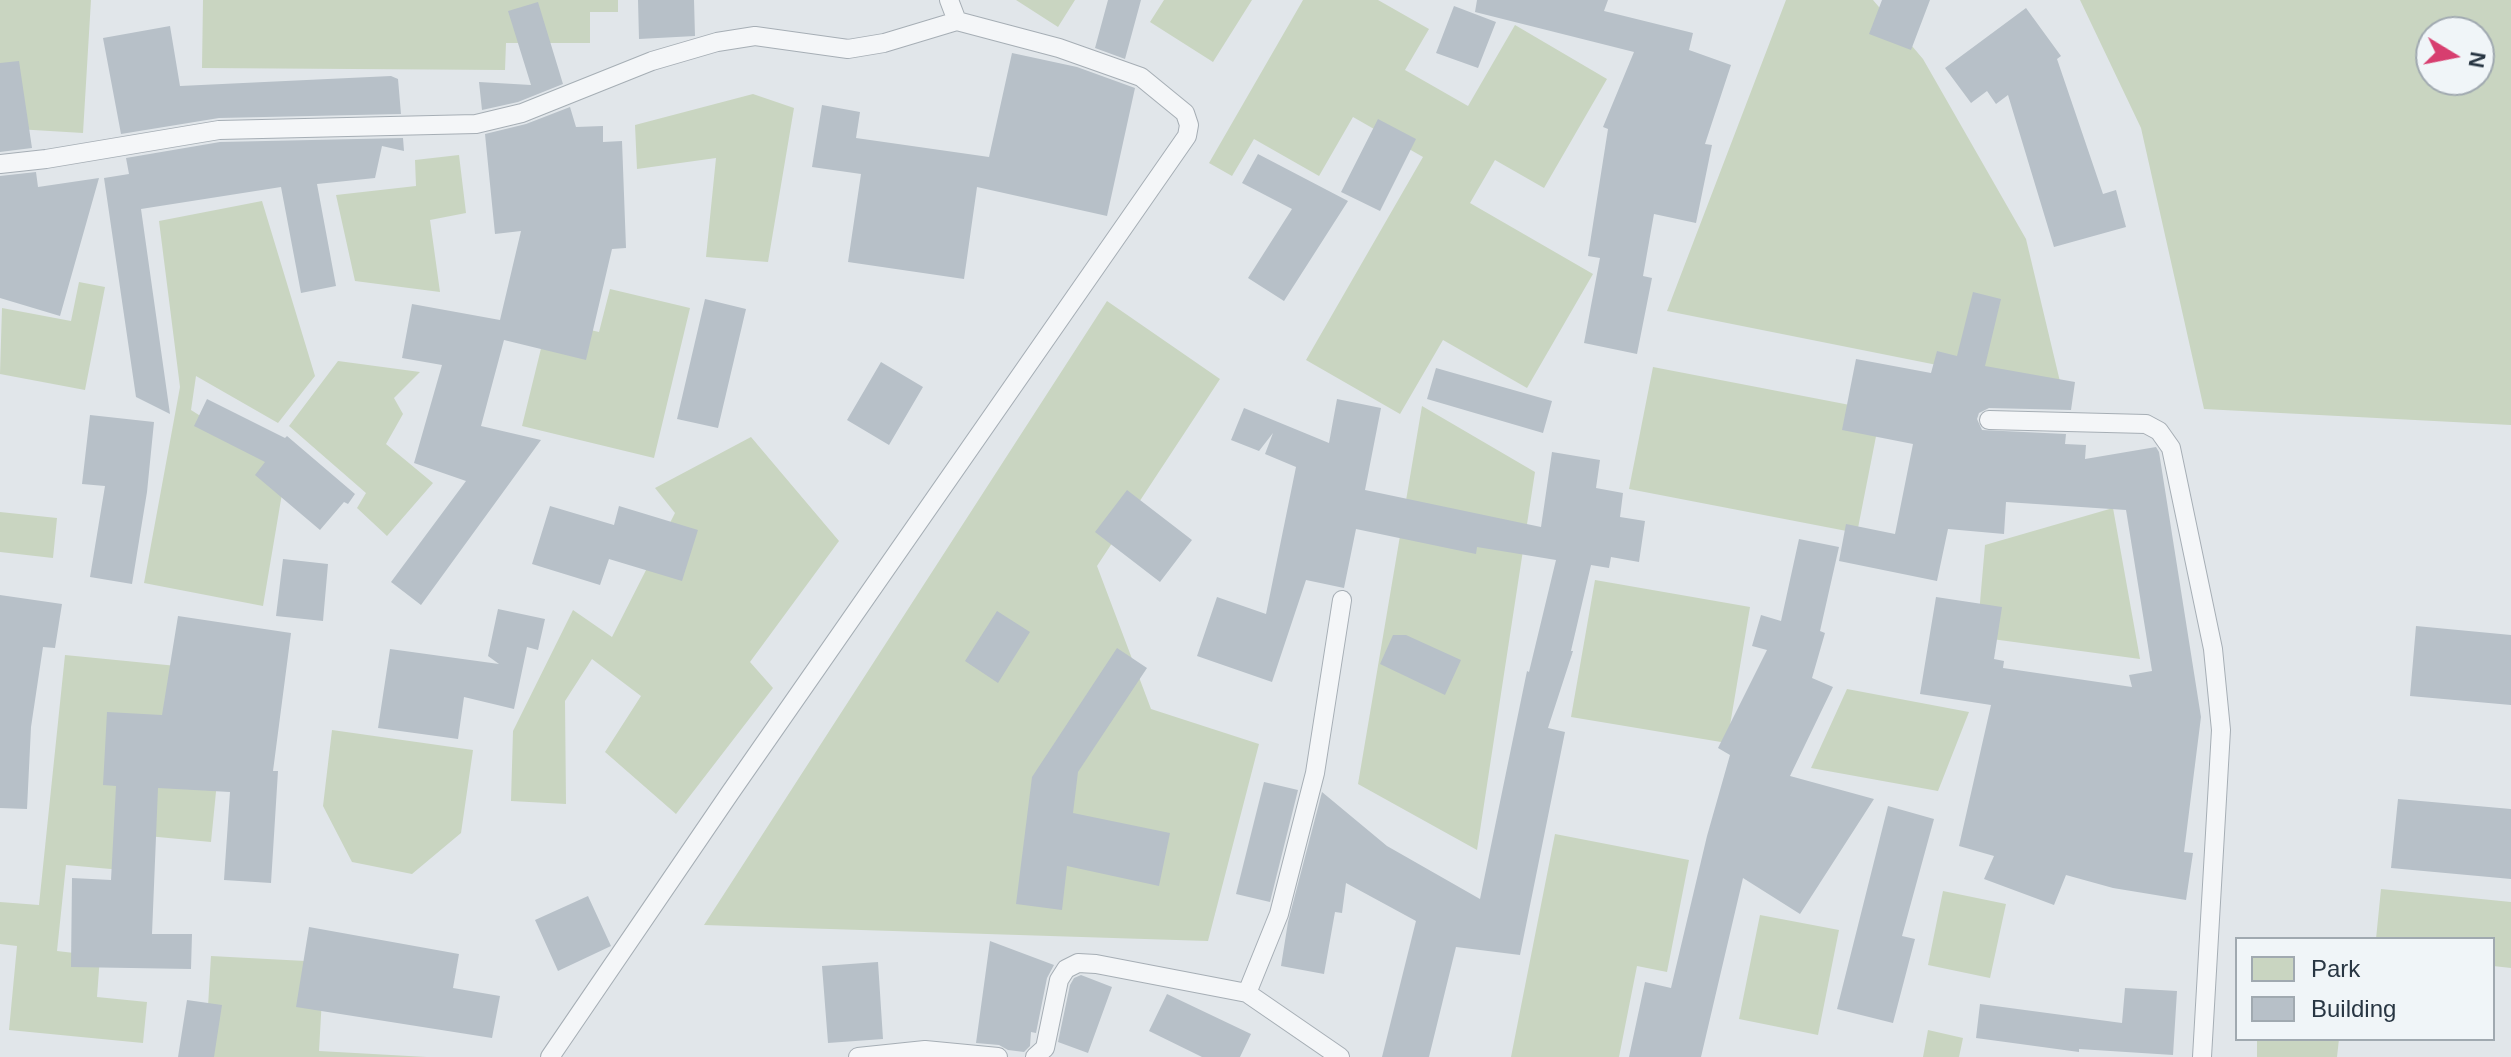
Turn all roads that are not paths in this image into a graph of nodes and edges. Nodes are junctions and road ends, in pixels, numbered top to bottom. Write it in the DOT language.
graph roads {
  1 [pos="949,0"];
  2 [pos="957,21"];
  3 [pos="0,164"];
  4 [pos="1989,420"];
  5 [pos="1342,600"];
  6 [pos="1247,993"];
  7 [pos="550,1057"];
  8 [pos="858,1057"];
  9 [pos="998,1057"];
  10 [pos="1035,1057"];
  11 [pos="1340,1057"];
  12 [pos="2202,1057"];
  1 -- 2 [label="lane"];
  2 -- 3 [label="lane"];
  2 -- 7 [label="lane"];
  4 -- 12 [label="lane"];
  5 -- 6 [label="lane"];
  6 -- 10 [label="lane"];
  6 -- 11 [label="lane"];
  8 -- 9 [label="lane"];
}
